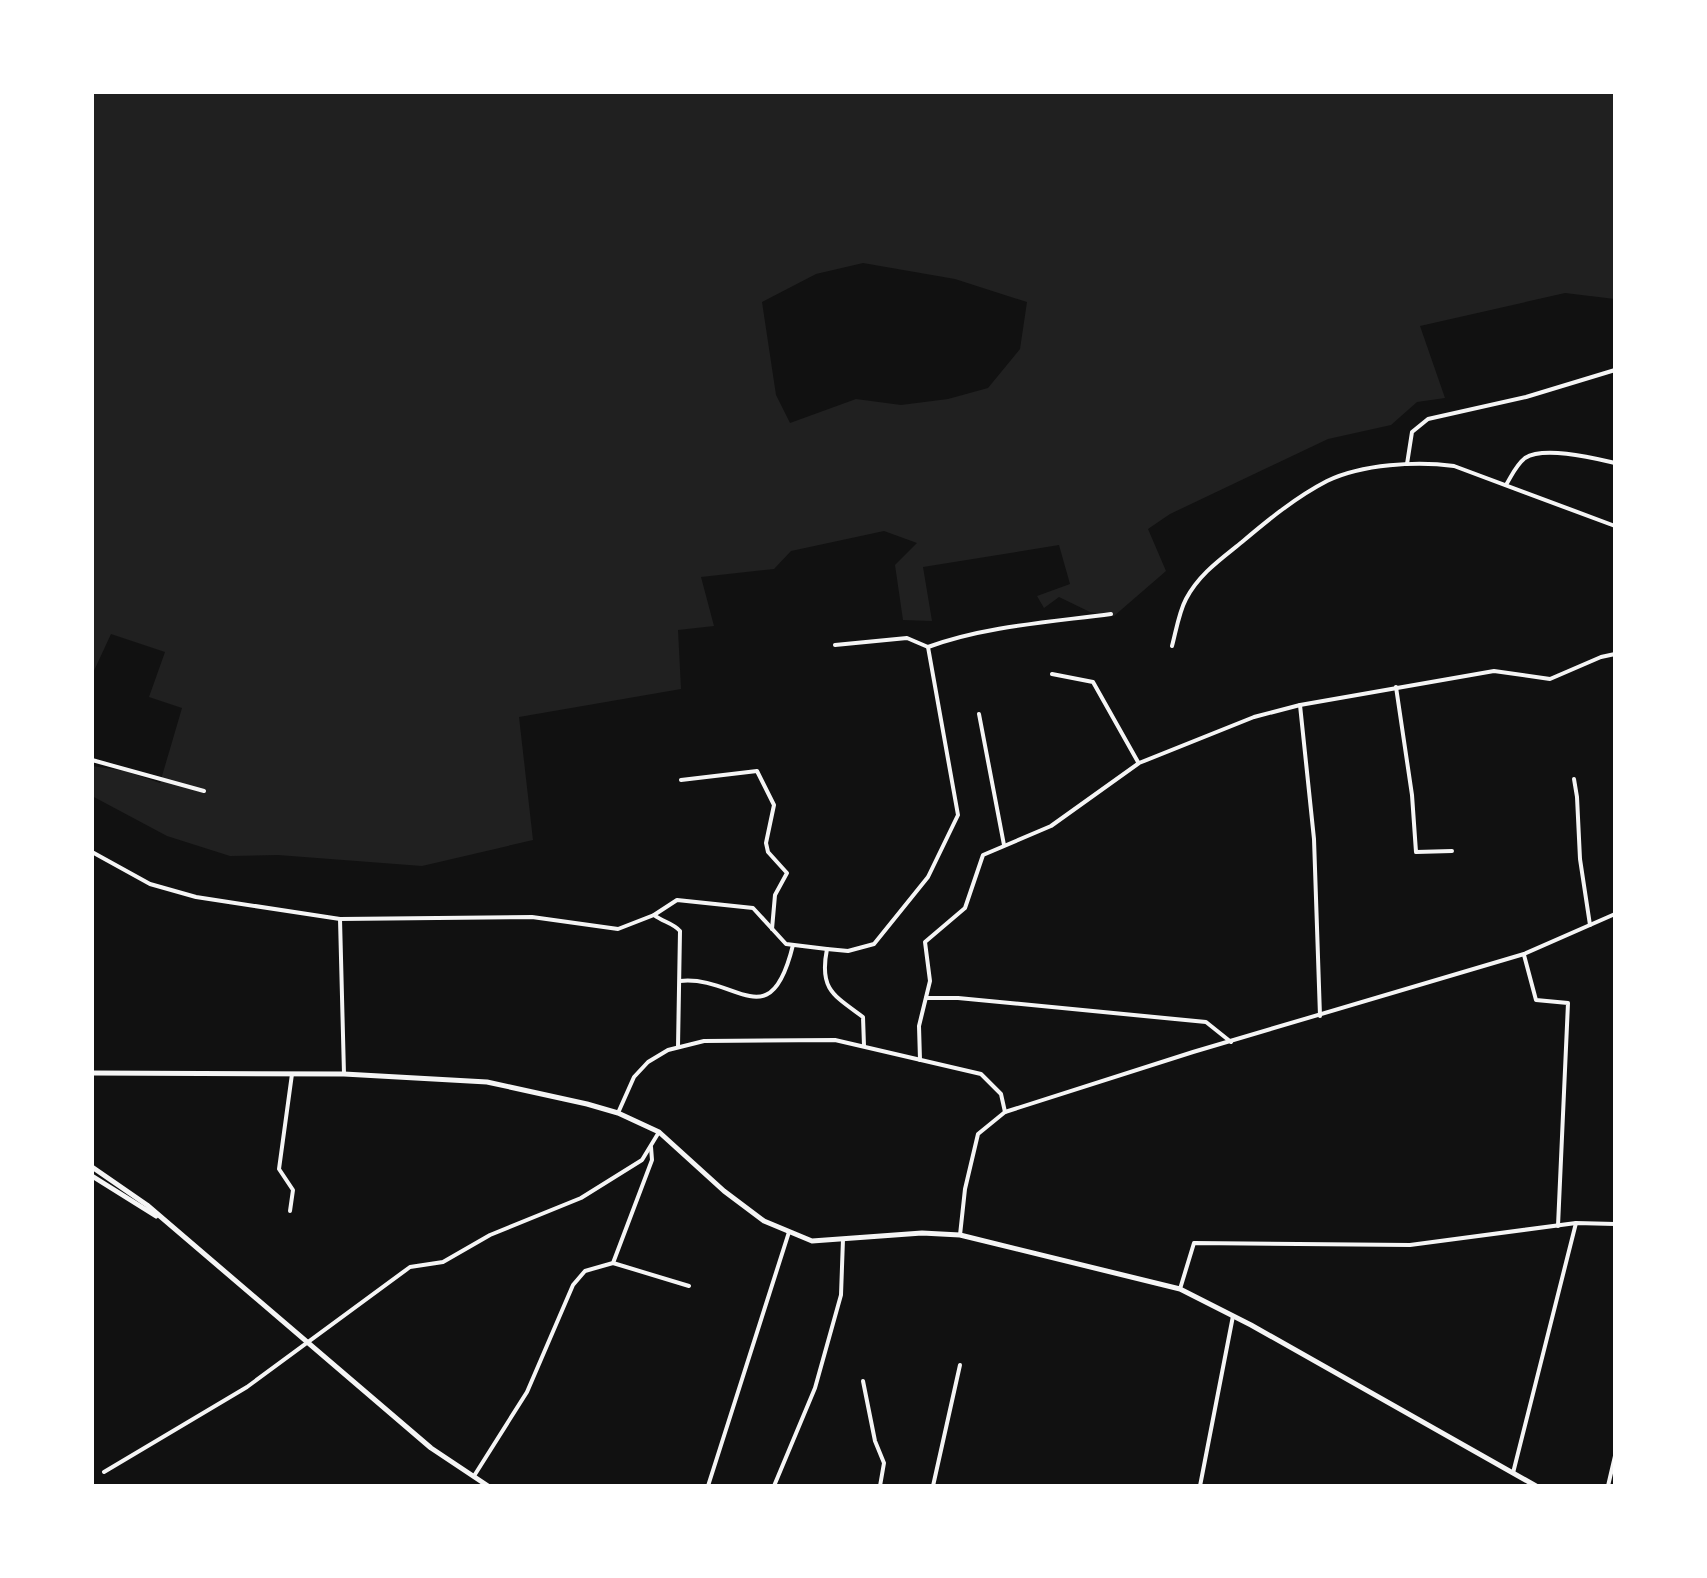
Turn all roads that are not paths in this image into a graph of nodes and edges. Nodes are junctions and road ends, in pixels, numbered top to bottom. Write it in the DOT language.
graph roads {
  1 [pos="1615,370"];
  2 [pos="1615,463"];
  3 [pos="1407,464"];
  4 [pos="1506,485"];
  5 [pos="1615,526"];
  6 [pos="1111,614"];
  7 [pos="835,645"];
  8 [pos="1172,646"];
  9 [pos="928,647"];
  10 [pos="1615,654"];
  11 [pos="1052,674"];
  12 [pos="1396,687"];
  13 [pos="1300,705"];
  14 [pos="979,714"];
  15 [pos="92,760"];
  16 [pos="1139,763"];
  17 [pos="1574,779"];
  18 [pos="681,780"];
  19 [pos="204,791"];
  20 [pos="1004,845"];
  21 [pos="1452,851"];
  22 [pos="92,852"];
  23 [pos="1615,914"];
  24 [pos="654,915"];
  25 [pos="340,919"];
  26 [pos="1590,925"];
  27 [pos="772,929"];
  28 [pos="793,945"];
  29 [pos="827,949"];
  30 [pos="1524,954"];
  31 [pos="680,981"];
  32 [pos="926,998"];
  33 [pos="1320,1016"];
  34 [pos="1231,1042"];
  35 [pos="864,1046"];
  36 [pos="678,1047"];
  37 [pos="920,1060"];
  38 [pos="92,1073"];
  39 [pos="292,1074"];
  40 [pos="344,1074"];
  41 [pos="1005,1112"];
  42 [pos="618,1113"];
  43 [pos="659,1132"];
  44 [pos="651,1145"];
  45 [pos="92,1167"];
  46 [pos="92,1176"];
  47 [pos="290,1211"];
  48 [pos="161,1218"];
  49 [pos="1576,1223"];
  50 [pos="1615,1224"];
  51 [pos="1558,1226"];
  52 [pos="789,1232"];
  53 [pos="960,1235"];
  54 [pos="843,1239"];
  55 [pos="613,1263"];
  56 [pos="689,1286"];
  57 [pos="1180,1289"];
  58 [pos="1233,1316"];
  59 [pos="307,1343"];
  60 [pos="960,1365"];
  61 [pos="863,1381"];
  62 [pos="1615,1456"];
  63 [pos="104,1472"];
  64 [pos="1513,1473"];
  65 [pos="473,1477"];
  66 [pos="488,1486"];
  67 [pos="708,1486"];
  68 [pos="774,1486"];
  69 [pos="880,1486"];
  70 [pos="933,1486"];
  71 [pos="1200,1486"];
  72 [pos="1536,1486"];
  73 [pos="1608,1486"];
  1 -- 3 [label="street"];
  2 -- 4 [label="street"];
  3 -- 4 [label="street"];
  3 -- 8 [label="street"];
  4 -- 5 [label="street"];
  6 -- 9 [label="street"];
  7 -- 9 [label="street"];
  9 -- 29 [label="street"];
  10 -- 12 [label="street"];
  11 -- 16 [label="street"];
  12 -- 13 [label="street"];
  12 -- 21 [label="street"];
  13 -- 16 [label="street"];
  13 -- 33 [label="street"];
  14 -- 20 [label="street"];
  15 -- 19 [label="street"];
  16 -- 20 [label="street"];
  17 -- 26 [label="street"];
  18 -- 27 [label="street"];
  20 -- 32 [label="street"];
  22 -- 25 [label="street"];
  23 -- 26 [label="street"];
  24 -- 25 [label="street"];
  24 -- 27 [label="street"];
  24 -- 31 [label="street"];
  25 -- 40 [label="street"];
  26 -- 30 [label="street"];
  27 -- 28 [label="street"];
  28 -- 29 [label="street"];
  28 -- 31 [label="street"];
  29 -- 35 [label="street"];
  30 -- 33 [label="street"];
  30 -- 51 [label="street"];
  31 -- 36 [label="street"];
  32 -- 34 [label="street"];
  32 -- 37 [label="street"];
  33 -- 34 [label="street"];
  34 -- 41 [label="street"];
  35 -- 36 [label="street"];
  35 -- 37 [label="street"];
  36 -- 42 [label="street"];
  37 -- 41 [label="street"];
  38 -- 39 [label="street"];
  39 -- 40 [label="street"];
  39 -- 47 [label="street"];
  40 -- 42 [label="street"];
  41 -- 53 [label="street"];
  42 -- 43 [label="street"];
  43 -- 44 [label="street"];
  43 -- 52 [label="street"];
  44 -- 55 [label="street"];
  44 -- 59 [label="street"];
  45 -- 48 [label="street"];
  46 -- 48 [label="street"];
  48 -- 59 [label="street"];
  49 -- 50 [label="street"];
  49 -- 51 [label="street"];
  49 -- 64 [label="street"];
  51 -- 57 [label="street"];
  52 -- 54 [label="street"];
  52 -- 67 [label="street"];
  53 -- 54 [label="street"];
  53 -- 57 [label="street"];
  54 -- 68 [label="street"];
  55 -- 56 [label="street"];
  55 -- 65 [label="street"];
  57 -- 58 [label="street"];
  58 -- 64 [label="street"];
  58 -- 71 [label="street"];
  59 -- 63 [label="street"];
  59 -- 65 [label="street"];
  60 -- 70 [label="street"];
  61 -- 69 [label="street"];
  62 -- 73 [label="street"];
  64 -- 72 [label="street"];
  65 -- 66 [label="street"];
}
